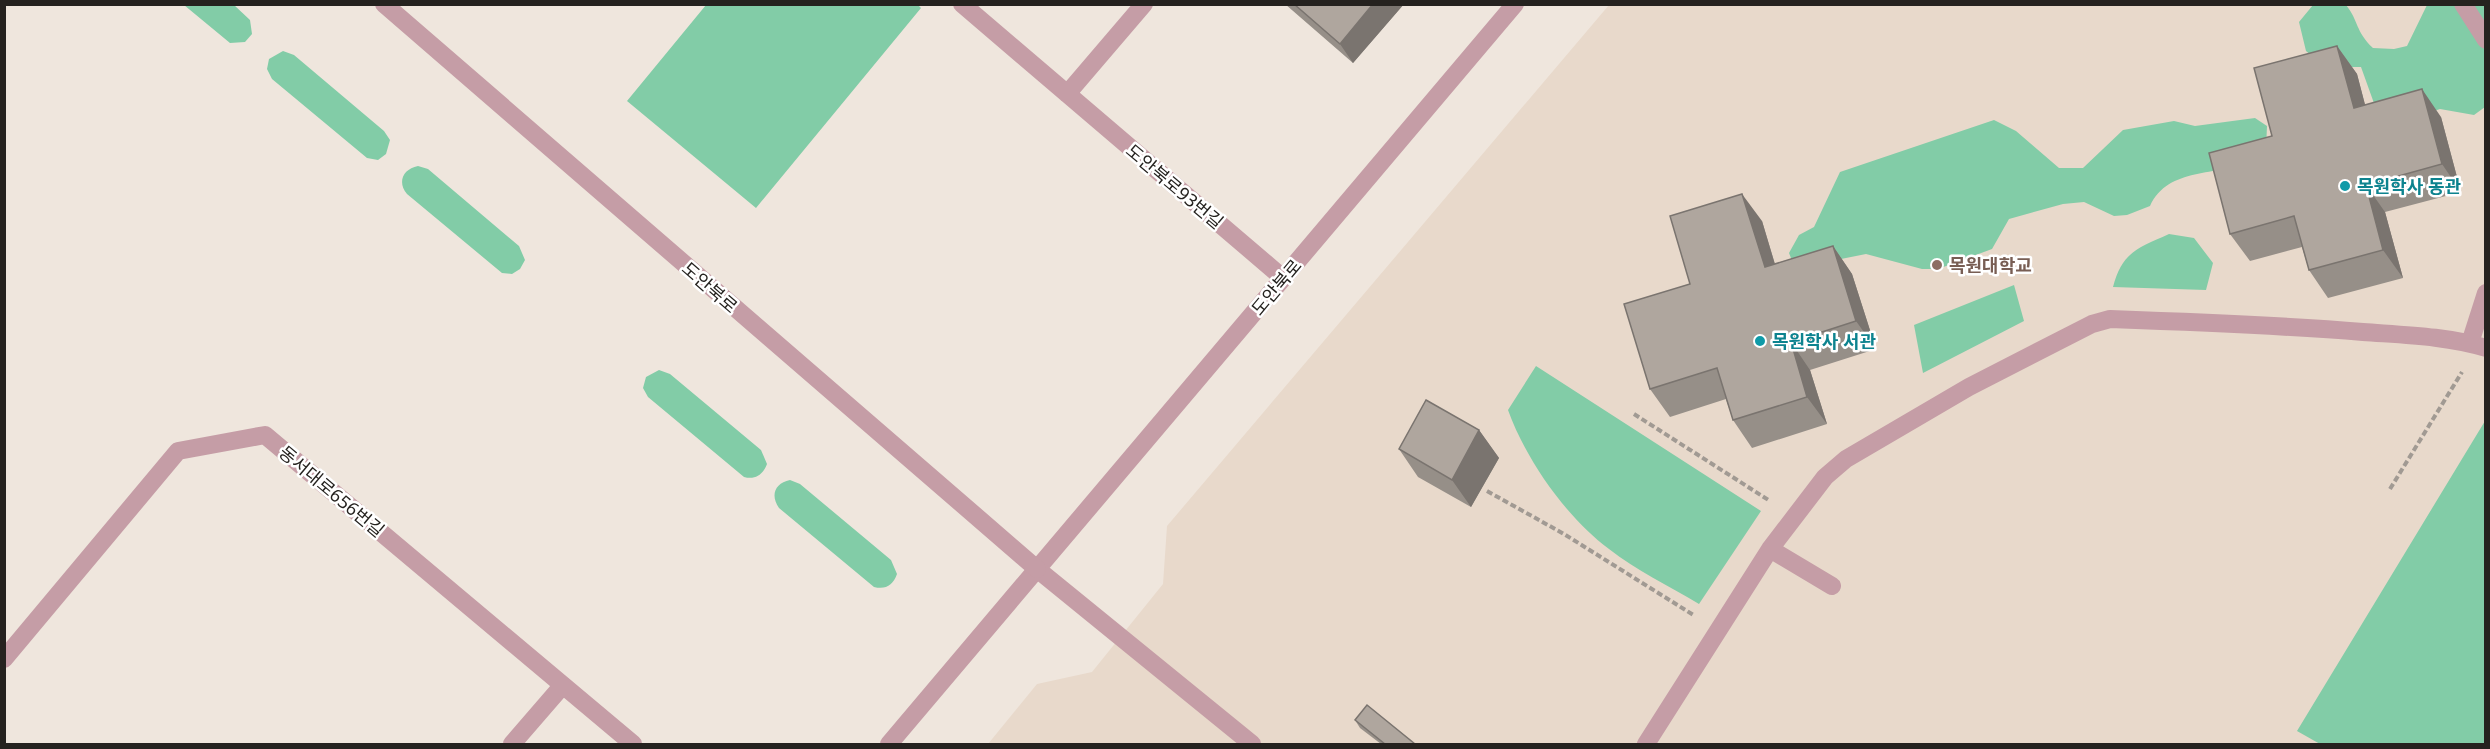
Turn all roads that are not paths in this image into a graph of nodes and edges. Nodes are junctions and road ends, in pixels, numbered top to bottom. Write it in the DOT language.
graph roads {
  1 [pos="384,4"];
  2 [pos="962,4"];
  3 [pos="1144,4"];
  4 [pos="1515,4"];
  5 [pos="2463,4"];
  6 [pos="2486,40"];
  7 [pos="1067,94"];
  8 [pos="1283,278"];
  9 [pos="2486,292"];
  10 [pos="2478,346"];
  11 [pos="1770,549"];
  12 [pos="1037,569"];
  13 [pos="1832,586"];
  14 [pos="4,659"];
  15 [pos="563,685"];
  16 [pos="512,744"];
  17 [pos="633,744"];
  18 [pos="889,744"];
  19 [pos="1252,744"];
  20 [pos="1646,744"];
  1 -- 12 [label="street, 도안북로"];
  2 -- 7 [label="street, 도안북로93번길"];
  3 -- 7 [label="street"];
  4 -- 8 [label="street, 도안북로"];
  5 -- 6 [label="street"];
  7 -- 8 [label="street, 도안북로93번길"];
  8 -- 12 [label="street, 도안북로"];
  9 -- 10 [label="street"];
  10 -- 11 [label="street"];
  11 -- 13 [label="street"];
  11 -- 20 [label="street"];
  12 -- 18 [label="street, 도안북로"];
  12 -- 19 [label="street"];
  14 -- 15 [label="street, 동서대로656번길"];
  15 -- 16 [label="street"];
  15 -- 17 [label="street, 동서대로656번길"];
}
